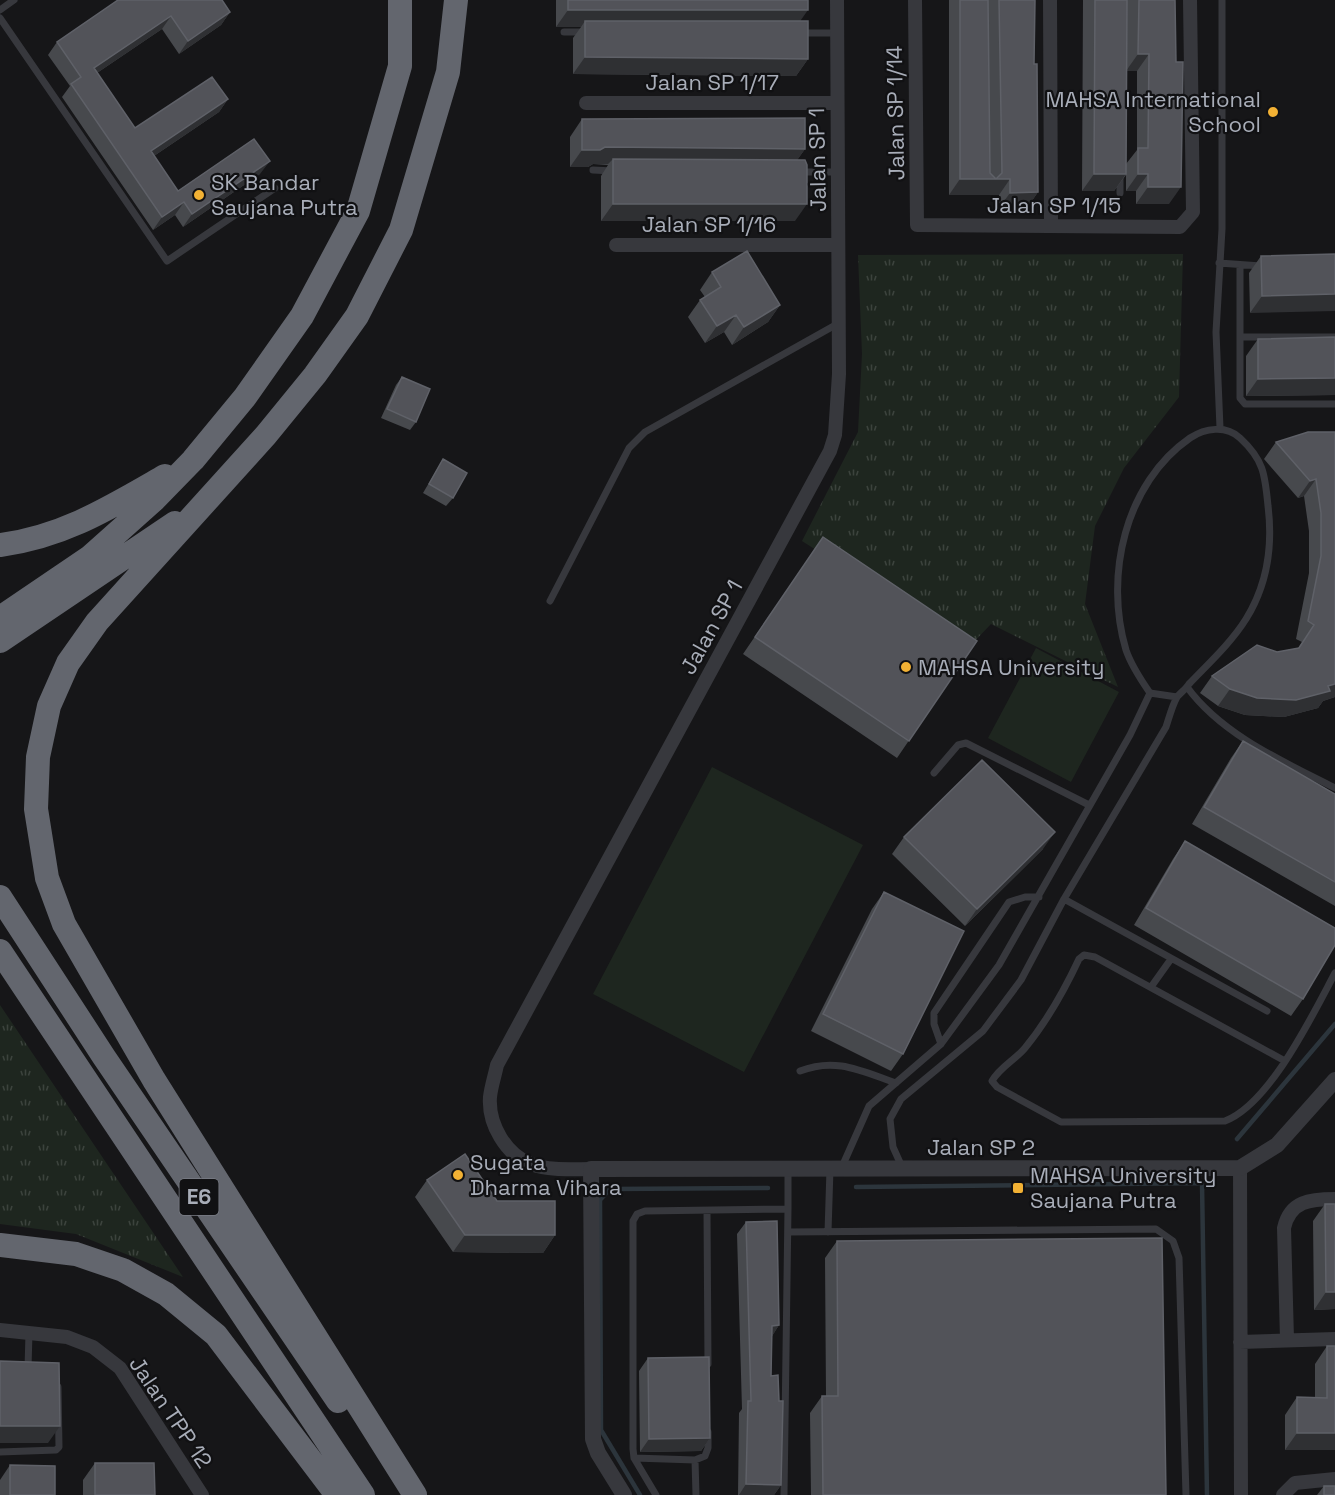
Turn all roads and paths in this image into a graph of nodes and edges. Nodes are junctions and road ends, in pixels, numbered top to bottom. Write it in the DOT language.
graph roads {
  1 [pos="14,0"];
  2 [pos="400,0"];
  3 [pos="456,0"];
  4 [pos="837,0"];
  5 [pos="915,0"];
  6 [pos="1050,0"];
  7 [pos="1190,0"];
  8 [pos="1222,0"];
  9 [pos="0,10"];
  10 [pos="0,18"];
  11 [pos="564,32"];
  12 [pos="599,32"];
  13 [pos="789,33"];
  14 [pos="836,33"];
  15 [pos="586,103"];
  16 [pos="837,103"];
  17 [pos="593,170"];
  18 [pos="1120,170"];
  19 [pos="628,171"];
  20 [pos="791,171"];
  21 [pos="838,172"];
  22 [pos="275,188"];
  23 [pos="1120,193"];
  24 [pos="917,225"];
  25 [pos="1052,225"];
  26 [pos="616,245"];
  27 [pos="838,245"];
  28 [pos="1220,263"];
  29 [pos="1240,266"];
  30 [pos="1276,266"];
  31 [pos="839,323"];
  32 [pos="1240,337"];
  33 [pos="1335,337"];
  34 [pos="1335,404"];
  35 [pos="1220,428"];
  36 [pos="193,460"];
  37 [pos="207,501"];
  38 [pos="0,545"];
  39 [pos="550,601"];
  40 [pos="0,618"];
  41 [pos="0,641"];
  42 [pos="1187,687"];
  43 [pos="1150,693"];
  44 [pos="1177,697"];
  45 [pos="934,773"];
  46 [pos="1335,788"];
  47 [pos="1089,805"];
  48 [pos="0,897"];
  49 [pos="1040,897"];
  50 [pos="1064,899"];
  51 [pos="0,951"];
  52 [pos="1171,959"];
  53 [pos="1335,973"];
  54 [pos="1151,987"];
  55 [pos="1266,1011"];
  56 [pos="941,1044"];
  57 [pos="1285,1061"];
  58 [pos="800,1071"];
  59 [pos="1335,1080"];
  60 [pos="896,1083"];
  61 [pos="1240,1168"];
  62 [pos="591,1169"];
  63 [pos="788,1169"];
  64 [pos="835,1169"];
  65 [pos="903,1169"];
  66 [pos="1335,1199"];
  67 [pos="788,1209"];
  68 [pos="707,1211"];
  69 [pos="828,1232"];
  70 [pos="788,1233"];
  71 [pos="0,1245"];
  72 [pos="0,1330"];
  73 [pos="29,1334"];
  74 [pos="1287,1339"];
  75 [pos="1335,1339"];
  76 [pos="1240,1342"];
  77 [pos="19,1368"];
  78 [pos="28,1368"];
  79 [pos="39,1372"];
  80 [pos="50,1376"];
  81 [pos="708,1377"];
  82 [pos="708,1424"];
  83 [pos="0,1452"];
  84 [pos="634,1458"];
  85 [pos="696,1460"];
  86 [pos="1335,1479"];
  87 [pos="202,1495"];
  88 [pos="337,1495"];
  89 [pos="363,1495"];
  90 [pos="402,1495"];
  91 [pos="415,1495"];
  92 [pos="624,1495"];
  93 [pos="656,1495"];
  94 [pos="696,1495"];
  95 [pos="784,1495"];
  96 [pos="1186,1495"];
  97 [pos="1241,1495"];
  98 [pos="1283,1495"];
  1 -- 9 [label="lane"];
  2 -- 36 [label="highway"];
  3 -- 37 [label="highway"];
  4 -- 14 [label="street, Jalan SP 1"];
  5 -- 24 [label="street, Jalan SP 1/14"];
  6 -- 25 [label="street"];
  7 -- 25 [label="street, Jalan SP 1/15"];
  8 -- 28 [label="lane"];
  10 -- 22 [label="lane"];
  11 -- 12 [label="lane"];
  13 -- 14 [label="lane"];
  14 -- 16 [label="street, Jalan SP 1"];
  15 -- 16 [label="street, Jalan SP 1/17"];
  16 -- 21 [label="street, Jalan SP 1"];
  17 -- 19 [label="lane"];
  18 -- 23 [label="lane"];
  20 -- 21 [label="lane"];
  21 -- 27 [label="street, Jalan SP 1"];
  24 -- 25 [label="street, Jalan SP 1/15"];
  26 -- 27 [label="street, Jalan SP 1/16"];
  27 -- 31 [label="street, Jalan SP 1"];
  28 -- 29 [label="lane"];
  28 -- 35 [label="lane"];
  29 -- 30 [label="lane"];
  29 -- 32 [label="lane"];
  31 -- 39 [label="lane"];
  31 -- 62 [label="street, Jalan SP 1"];
  32 -- 33 [label="lane"];
  32 -- 34 [label="lane"];
  35 -- 42 [label="lane"];
  35 -- 43 [label="lane"];
  36 -- 38 [label="highway"];
  36 -- 40 [label="highway"];
  37 -- 41 [label="highway"];
  37 -- 91 [label="highway"];
  42 -- 44 [label="lane"];
  42 -- 46 [label="lane"];
  43 -- 44 [label="lane"];
  43 -- 47 [label="lane"];
  44 -- 50 [label="lane"];
  45 -- 47 [label="lane"];
  47 -- 49 [label="lane"];
  48 -- 90 [label="highway, E6"];
  49 -- 56 [label="lane"];
  49 -- 56 [label="lane"];
  50 -- 52 [label="lane"];
  50 -- 65 [label="lane"];
  51 -- 89 [label="highway, E6"];
  52 -- 54 [label="lane"];
  52 -- 55 [label="lane"];
  53 -- 57 [label="lane"];
  54 -- 57 [label="lane"];
  54 -- 57 [label="lane"];
  56 -- 60 [label="lane"];
  58 -- 60 [label="lane"];
  59 -- 61 [label="street"];
  60 -- 64 [label="lane"];
  61 -- 65 [label="street, Jalan SP 2"];
  61 -- 76 [label="street"];
  62 -- 63 [label="street, Jalan SP 2"];
  62 -- 92 [label="street"];
  63 -- 64 [label="street, Jalan SP 2"];
  63 -- 67 [label="lane"];
  64 -- 65 [label="street, Jalan SP 2"];
  64 -- 69 [label="lane"];
  66 -- 74 [label="street"];
  67 -- 68 [label="lane"];
  67 -- 70 [label="lane"];
  68 -- 81 [label="lane"];
  68 -- 84 [label="lane"];
  69 -- 70 [label="lane"];
  69 -- 96 [label="lane"];
  70 -- 95 [label="lane"];
  71 -- 88 [label="highway"];
  72 -- 73 [label="street, Jalan TPP 12"];
  73 -- 78 [label="lane"];
  73 -- 87 [label="street, Jalan TPP 12"];
  74 -- 75 [label="street"];
  74 -- 76 [label="street"];
  76 -- 97 [label="street"];
  77 -- 78 [label="lane"];
  78 -- 79 [label="lane"];
  80 -- 83 [label="lane"];
  82 -- 85 [label="lane"];
  84 -- 85 [label="lane"];
  84 -- 93 [label="lane"];
  85 -- 94 [label="lane"];
  86 -- 98 [label="street"];
}
